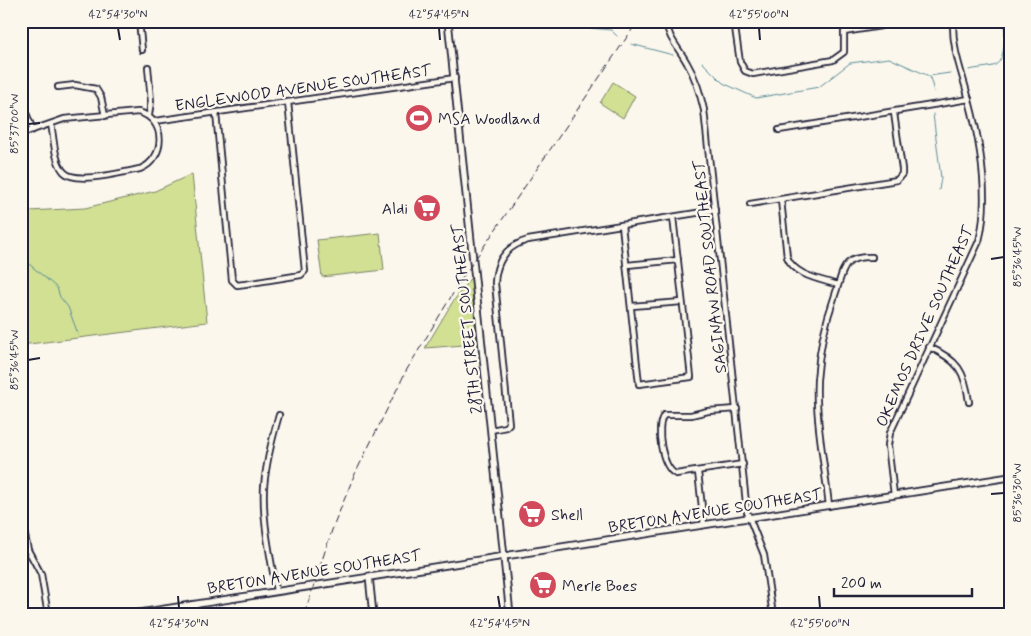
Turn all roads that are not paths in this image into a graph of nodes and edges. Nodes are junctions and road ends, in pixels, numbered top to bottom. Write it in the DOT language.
graph roads {
  1 [pos="85,21"];
  2 [pos="448,21"];
  3 [pos="666,21"];
  4 [pos="734,21"];
  5 [pos="886,21"];
  6 [pos="953,21"];
  7 [pos="141,22"];
  8 [pos="142,50"];
  9 [pos="148,67"];
  10 [pos="455,78"];
  11 [pos="58,87"];
  12 [pos="969,99"];
  13 [pos="21,100"];
  14 [pos="288,102"];
  15 [pos="216,113"];
  16 [pos="894,113"];
  17 [pos="149,115"];
  18 [pos="105,116"];
  19 [pos="155,121"];
  20 [pos="51,124"];
  21 [pos="33,130"];
  22 [pos="779,130"];
  23 [pos="21,134"];
  24 [pos="781,200"];
  25 [pos="750,204"];
  26 [pos="715,210"];
  27 [pos="673,217"];
  28 [pos="622,225"];
  29 [pos="872,257"];
  30 [pos="678,260"];
  31 [pos="627,265"];
  32 [pos="838,285"];
  33 [pos="682,302"];
  34 [pos="632,306"];
  35 [pos="929,347"];
  36 [pos="969,402"];
  37 [pos="737,409"];
  38 [pos="279,415"];
  39 [pos="491,430"];
  40 [pos="743,464"];
  41 [pos="698,472"];
  42 [pos="1010,477"];
  43 [pos="894,495"];
  44 [pos="829,506"];
  45 [pos="21,517"];
  46 [pos="750,518"];
  47 [pos="704,525"];
  48 [pos="505,555"];
  49 [pos="369,576"];
  50 [pos="276,591"];
  51 [pos="193,604"];
  52 [pos="48,615"];
  53 [pos="127,615"];
  54 [pos="194,615"];
  55 [pos="372,615"];
  56 [pos="510,615"];
  57 [pos="773,615"];
  1 -- 7 [label="street"];
  2 -- 10 [label="main road, 28TH STREET SOUTHEAST"];
  3 -- 26 [label="street, SAGINAW ROAD SOUTHEAST"];
  4 -- 5 [label="street"];
  6 -- 12 [label="street, OKEMOS DRIVE SOUTHEAST"];
  7 -- 8 [label="street"];
  9 -- 17 [label="street"];
  10 -- 14 [label="street, ENGLEWOOD AVENUE SOUTHEAST"];
  10 -- 39 [label="main road, 28TH STREET SOUTHEAST"];
  11 -- 18 [label="street"];
  12 -- 16 [label="street"];
  12 -- 35 [label="street, OKEMOS DRIVE SOUTHEAST"];
  13 -- 21 [label="street"];
  14 -- 15 [label="street, ENGLEWOOD AVENUE SOUTHEAST"];
  14 -- 15 [label="street"];
  15 -- 19 [label="street, ENGLEWOOD AVENUE SOUTHEAST"];
  16 -- 22 [label="street"];
  16 -- 24 [label="street"];
  17 -- 18 [label="street"];
  17 -- 19 [label="street"];
  18 -- 20 [label="street"];
  19 -- 20 [label="street"];
  20 -- 21 [label="street"];
  21 -- 23 [label="street"];
  24 -- 25 [label="street"];
  24 -- 32 [label="street"];
  26 -- 27 [label="street"];
  26 -- 37 [label="street, SAGINAW ROAD SOUTHEAST"];
  27 -- 28 [label="street"];
  27 -- 30 [label="street"];
  28 -- 31 [label="street"];
  28 -- 39 [label="street"];
  29 -- 32 [label="street"];
  30 -- 31 [label="street"];
  30 -- 33 [label="street"];
  31 -- 34 [label="street"];
  32 -- 44 [label="street"];
  33 -- 34 [label="street"];
  33 -- 34 [label="street"];
  35 -- 36 [label="street"];
  35 -- 43 [label="street, OKEMOS DRIVE SOUTHEAST"];
  37 -- 40 [label="street, SAGINAW ROAD SOUTHEAST"];
  37 -- 41 [label="street"];
  38 -- 50 [label="street"];
  39 -- 48 [label="main road, 28TH STREET SOUTHEAST"];
  40 -- 41 [label="street"];
  40 -- 46 [label="street, SAGINAW ROAD SOUTHEAST"];
  41 -- 47 [label="street"];
  42 -- 43 [label="main road, BRETON AVENUE SOUTHEAST"];
  43 -- 44 [label="main road, BRETON AVENUE SOUTHEAST"];
  44 -- 46 [label="main road, BRETON AVENUE SOUTHEAST"];
  45 -- 52 [label="street"];
  46 -- 47 [label="main road, BRETON AVENUE SOUTHEAST"];
  46 -- 57 [label="street, SAGINAW ROAD SOUTHEAST"];
  47 -- 48 [label="main road, BRETON AVENUE SOUTHEAST"];
  48 -- 49 [label="main road, BRETON AVENUE SOUTHEAST"];
  48 -- 56 [label="main road, 28TH STREET SOUTHEAST"];
  49 -- 50 [label="main road, BRETON AVENUE SOUTHEAST"];
  49 -- 55 [label="main road"];
  50 -- 51 [label="main road, BRETON AVENUE SOUTHEAST"];
  51 -- 53 [label="main road, BRETON AVENUE SOUTHEAST"];
  51 -- 54 [label="street"];
}
